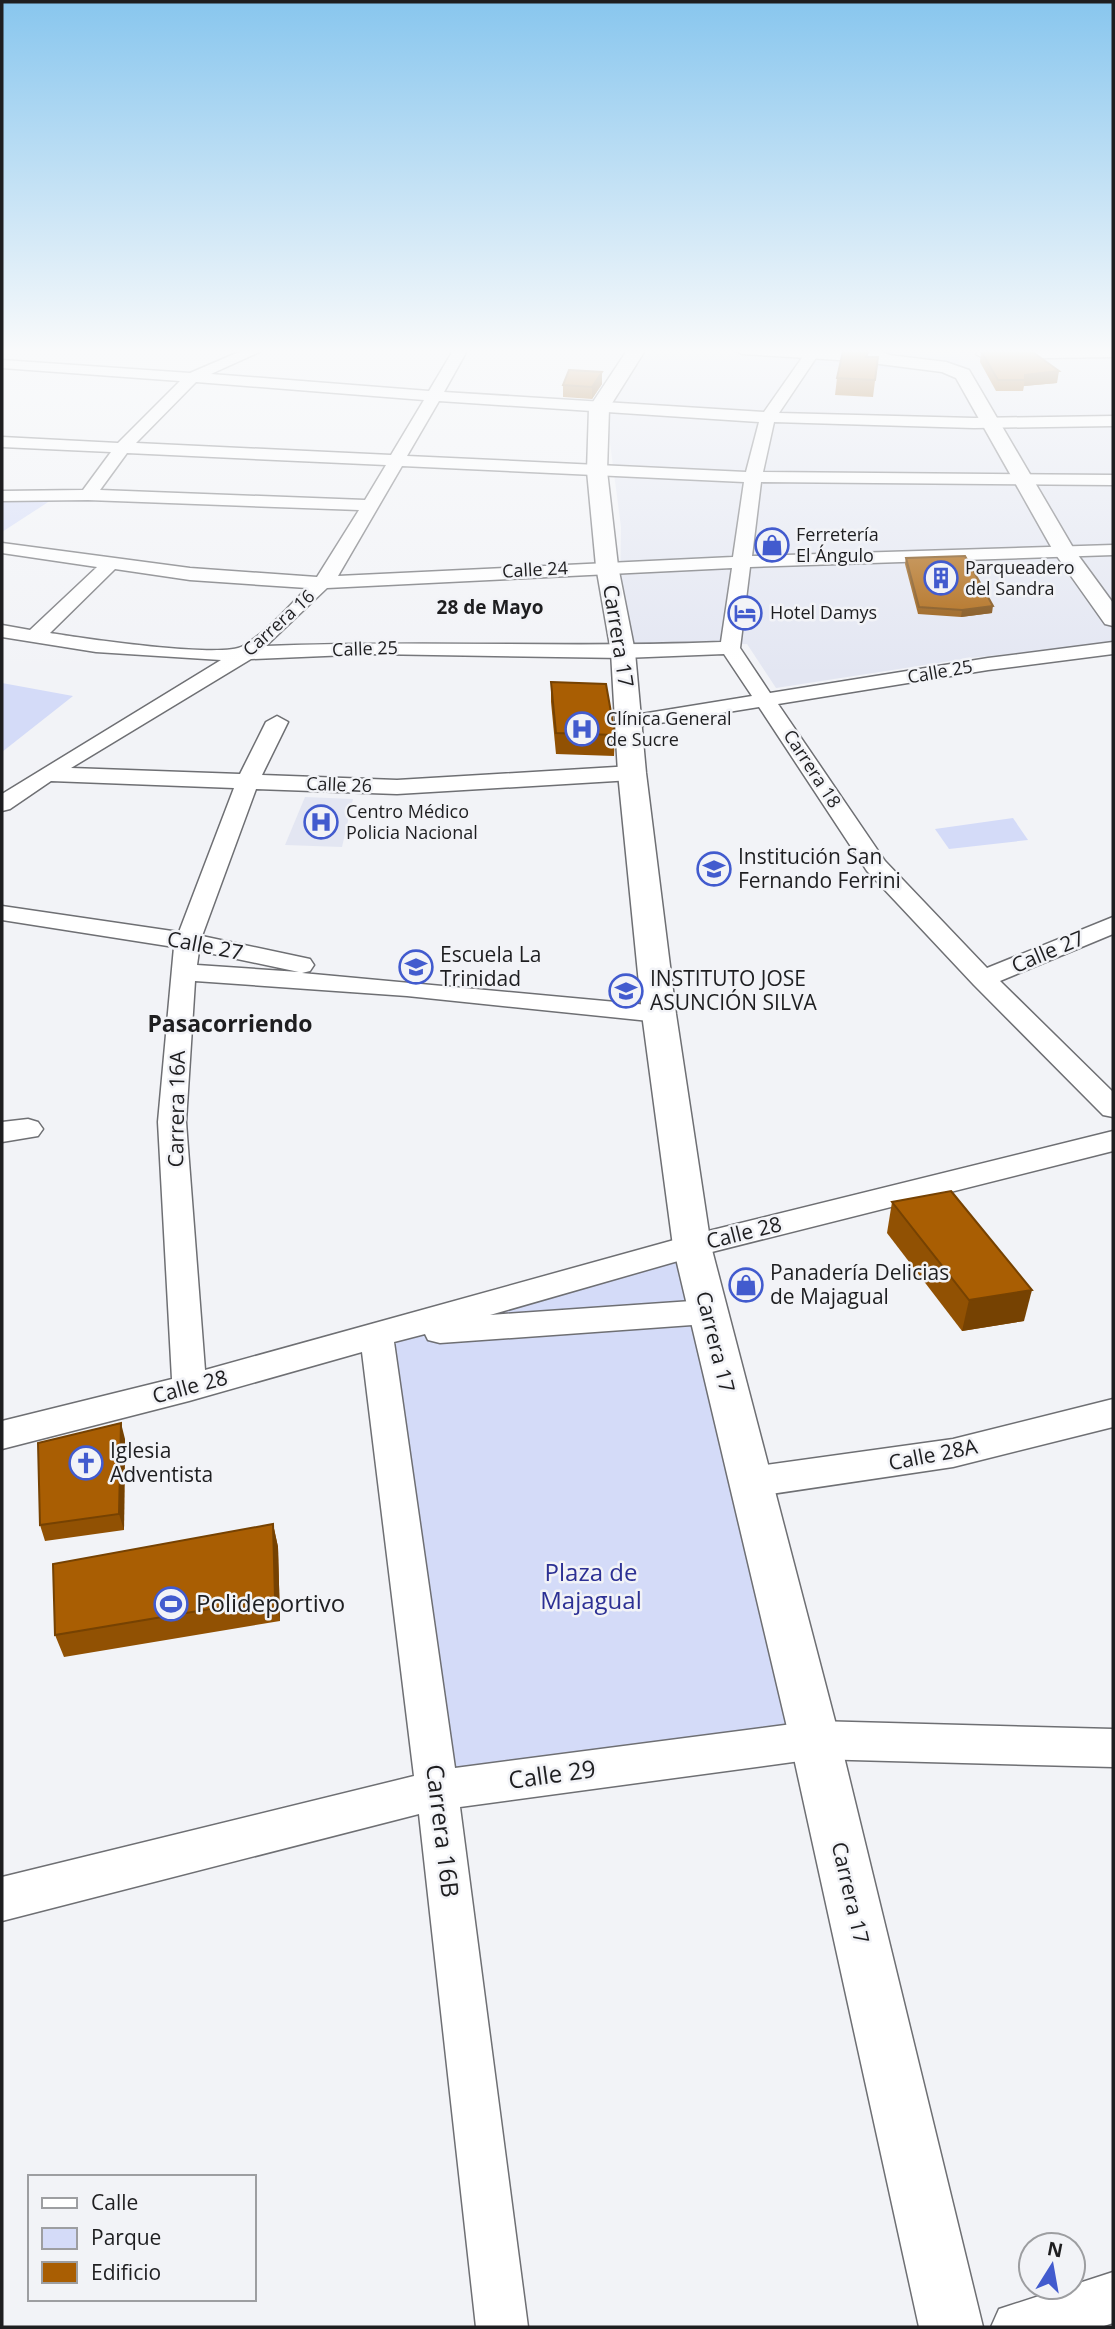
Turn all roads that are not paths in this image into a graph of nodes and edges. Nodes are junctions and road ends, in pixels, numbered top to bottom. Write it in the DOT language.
graph roads {
  1 [pos="115,458"];
  2 [pos="347,458"];
  3 [pos="597,458"];
  4 [pos="758,458"];
  5 [pos="1009,458"];
  6 [pos="395,460"];
  7 [pos="597,471"];
  8 [pos="753,477"];
  9 [pos="1022,480"];
  10 [pos="1113,480"];
  11 [pos="88,495"];
  12 [pos="2,496"];
  13 [pos="369,505"];
  14 [pos="2,548"];
  15 [pos="1113,550"];
  16 [pos="1065,552"];
  17 [pos="744,561"];
  18 [pos="109,565"];
  19 [pos="607,566"];
  20 [pos="323,583"];
  21 [pos="1113,620"];
  22 [pos="2,631"];
  23 [pos="34,637"];
  24 [pos="730,648"];
  25 [pos="1113,648"];
  26 [pos="623,652"];
  27 [pos="243,656"];
  28 [pos="768,701"];
  29 [pos="277,722"];
  30 [pos="629,722"];
  31 [pos="632,773"];
  32 [pos="46,774"];
  33 [pos="247,782"];
  34 [pos="2,804"];
  35 [pos="2,913"];
  36 [pos="1113,925"];
  37 [pos="188,941"];
  38 [pos="183,972"];
  39 [pos="983,979"];
  40 [pos="407,988"];
  41 [pos="659,1013"];
  42 [pos="1113,1108"];
  43 [pos="1113,1140"];
  44 [pos="692,1246"];
  45 [pos="706,1312"];
  46 [pos="377,1336"];
  47 [pos="189,1388"];
  48 [pos="1113,1413"];
  49 [pos="2,1435"];
  50 [pos="751,1482"];
  51 [pos="815,1740"];
  52 [pos="1113,1748"];
  53 [pos="437,1790"];
  54 [pos="2,1899"];
  55 [pos="1113,2298"];
  56 [pos="502,2327"];
  57 [pos="951,2327"];
  58 [pos="1017,2327"];
  1 -- 11 [label="street"];
  2 -- 6 [label="street"];
  3 -- 7 [label="main road, Carrera 17"];
  4 -- 8 [label="street"];
  5 -- 9 [label="main road"];
  6 -- 7 [label="street"];
  6 -- 13 [label="street, Carrera 16"];
  7 -- 8 [label="street"];
  7 -- 19 [label="main road, Carrera 17"];
  8 -- 9 [label="street"];
  8 -- 17 [label="street"];
  9 -- 10 [label="street"];
  9 -- 16 [label="main road"];
  11 -- 12 [label="street"];
  11 -- 13 [label="street"];
  13 -- 20 [label="street, Carrera 16"];
  14 -- 18 [label="street, Calle 24"];
  15 -- 16 [label="street, Calle 24"];
  16 -- 17 [label="street, Calle 24"];
  16 -- 21 [label="main road"];
  17 -- 19 [label="street, Calle 24"];
  17 -- 24 [label="street"];
  18 -- 20 [label="street, Calle 24"];
  18 -- 23 [label="street"];
  19 -- 20 [label="street, Calle 24"];
  19 -- 26 [label="main road, Carrera 17"];
  20 -- 27 [label="street, Carrera 16"];
  22 -- 23 [label="street, Calle 25"];
  23 -- 27 [label="street, Calle 25"];
  24 -- 26 [label="street, Calle 25"];
  24 -- 28 [label="street, Carrera 18"];
  25 -- 28 [label="street, Calle 25"];
  26 -- 27 [label="street, Calle 25"];
  26 -- 30 [label="main road, Carrera 17"];
  27 -- 32 [label="street, Carrera 16"];
  28 -- 30 [label="street, Calle 25"];
  28 -- 39 [label="street, Carrera 18"];
  29 -- 33 [label="street, Carrera 16A"];
  30 -- 31 [label="main road, Carrera 17"];
  31 -- 33 [label="street, Calle 26"];
  31 -- 41 [label="main road, Carrera 17"];
  32 -- 33 [label="street, Calle 26"];
  32 -- 34 [label="street, Carrera 16"];
  33 -- 37 [label="street, Carrera 16A"];
  35 -- 37 [label="street, Calle 27"];
  36 -- 39 [label="street, Calle 27"];
  37 -- 38 [label="street, Carrera 16A"];
  37 -- 40 [label="street, Calle 27"];
  38 -- 40 [label="street, Calle 27"];
  38 -- 47 [label="street, Carrera 16A"];
  39 -- 42 [label="street, Carrera 18"];
  40 -- 41 [label="street, Calle 27"];
  41 -- 44 [label="main road, Carrera 17"];
  43 -- 44 [label="street, Calle 28"];
  44 -- 45 [label="main road, Carrera 17"];
  44 -- 46 [label="street, Calle 28"];
  45 -- 46 [label="street, Calle 28"];
  45 -- 50 [label="main road, Carrera 17"];
  46 -- 47 [label="street, Calle 28"];
  46 -- 53 [label="street, Carrera 16B"];
  47 -- 49 [label="street, Calle 28"];
  48 -- 50 [label="street, Calle 28A"];
  50 -- 51 [label="main road, Carrera 17"];
  51 -- 52 [label="street, Calle 29"];
  51 -- 53 [label="street, Calle 29"];
  51 -- 57 [label="main road, Carrera 17"];
  53 -- 54 [label="street, Calle 29"];
  53 -- 56 [label="street, Carrera 16B"];
  55 -- 58 [label="street"];
}
